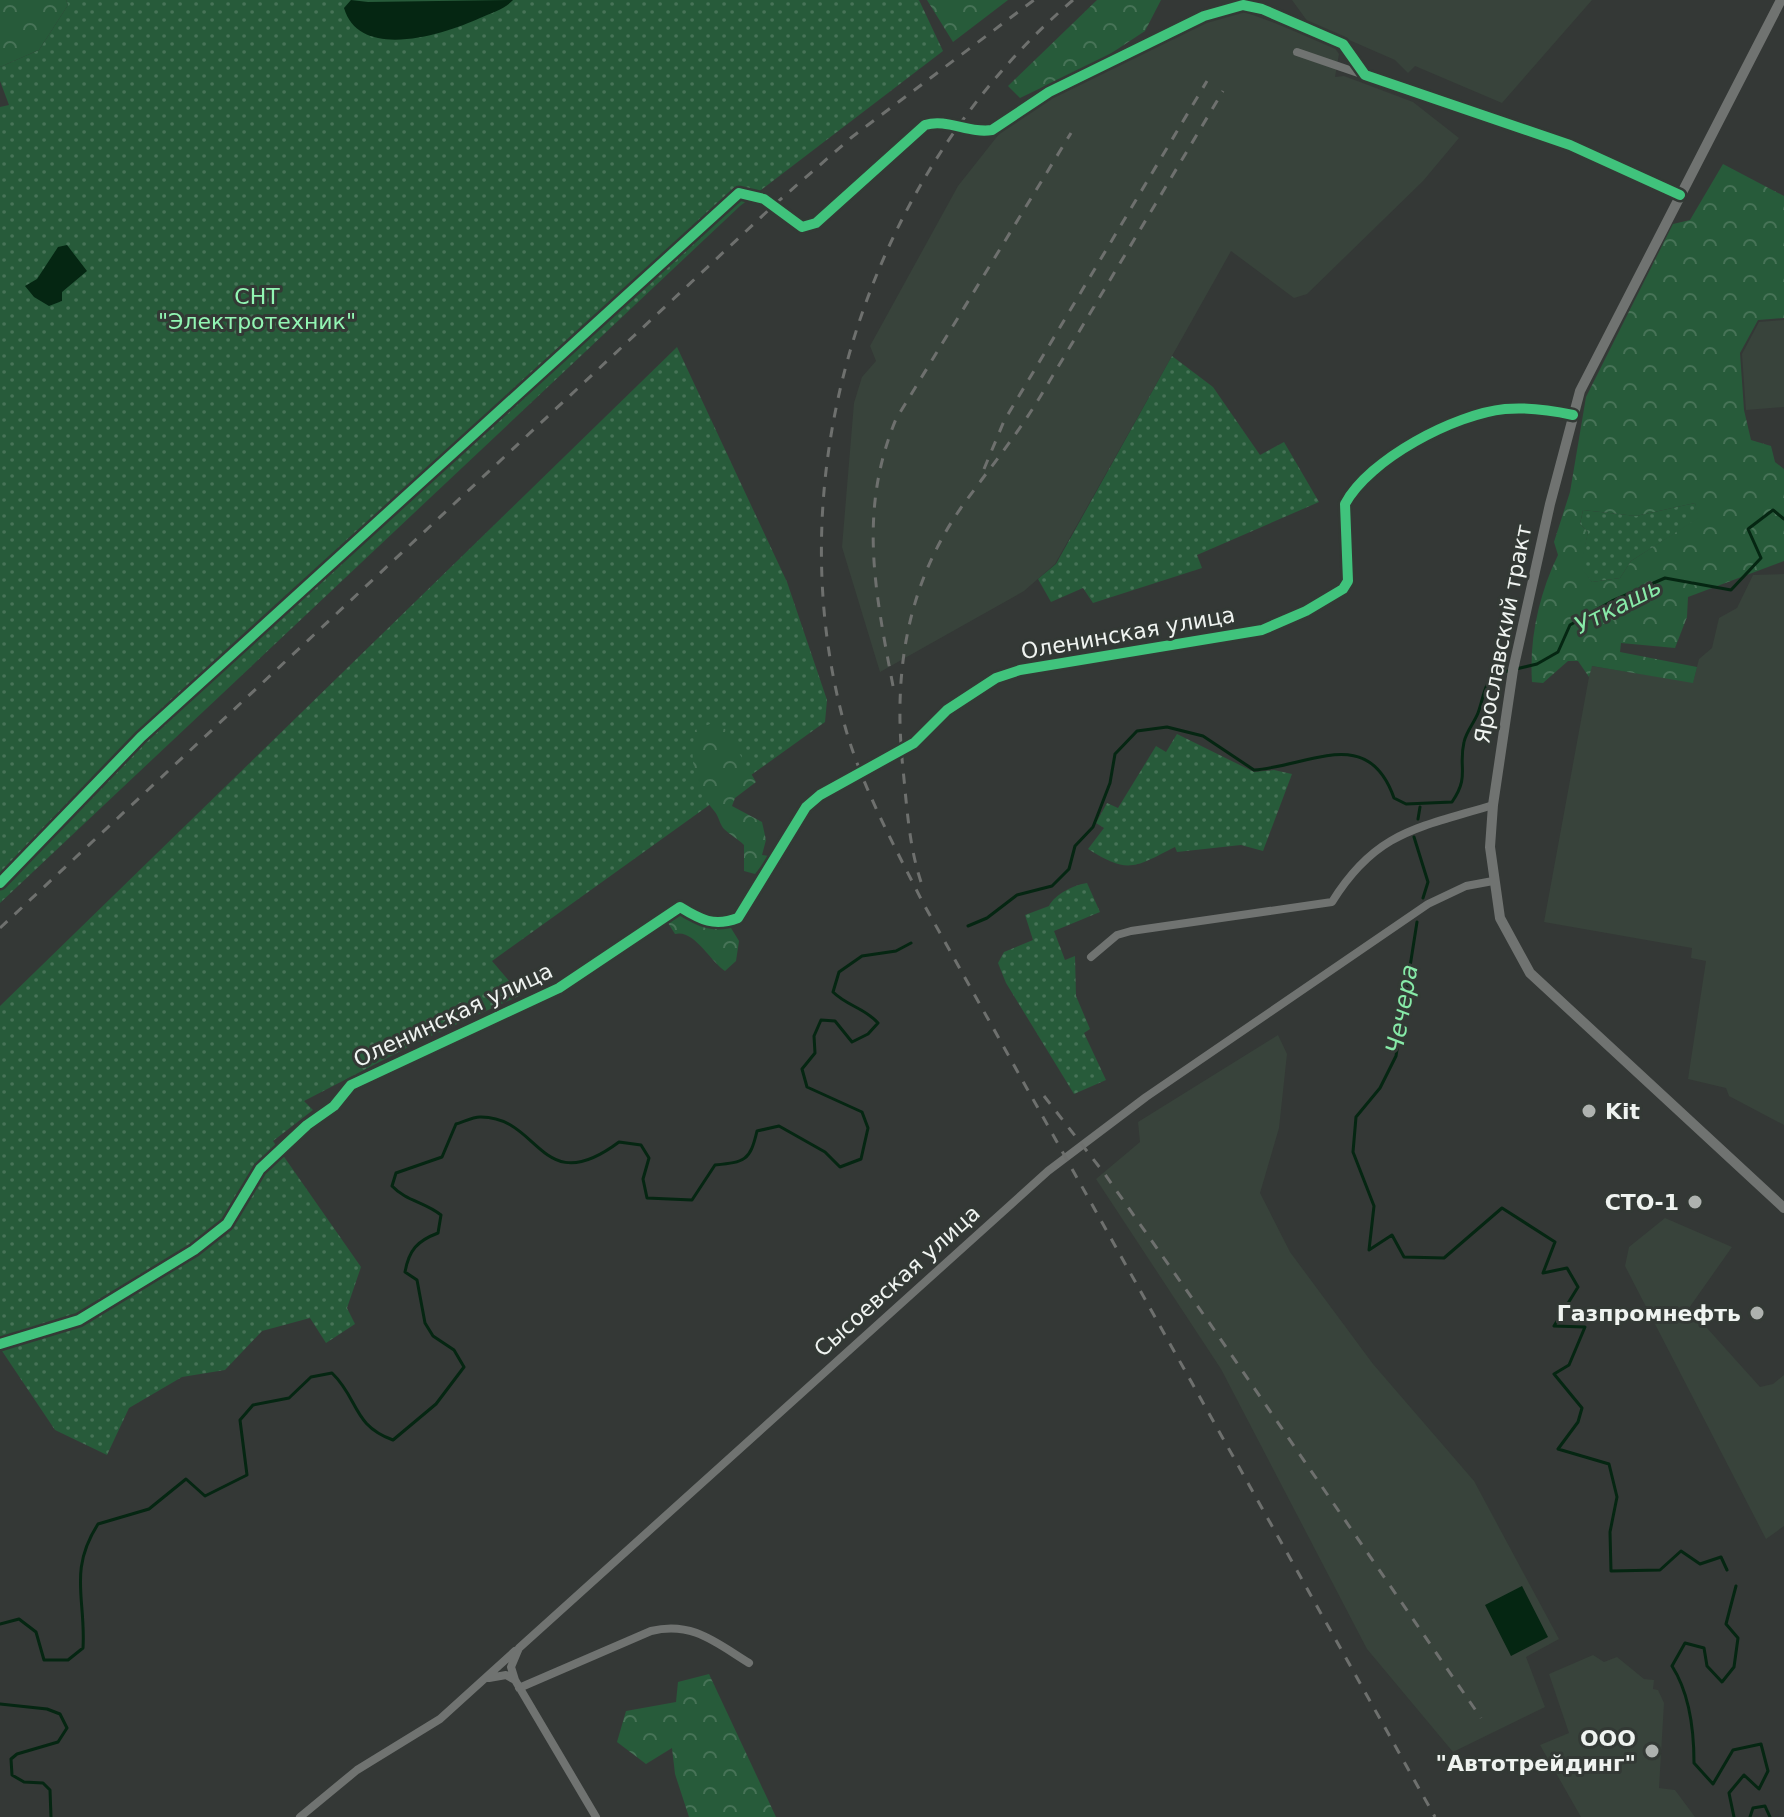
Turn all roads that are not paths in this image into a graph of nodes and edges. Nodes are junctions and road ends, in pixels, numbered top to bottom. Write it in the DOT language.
graph roads {
  1 [pos="1781,0"];
  2 [pos="1297,52"];
  3 [pos="1365,75"];
  4 [pos="1680,195"];
  5 [pos="1573,415"];
  6 [pos="1493,805"];
  7 [pos="1493,881"];
  8 [pos="0,883"];
  9 [pos="1091,957"];
  10 [pos="1784,1208"];
  11 [pos="0,1344"];
  12 [pos="519,1648"];
  13 [pos="749,1663"];
  14 [pos="484,1680"];
  15 [pos="517,1684"];
  16 [pos="300,1817"];
  17 [pos="596,1817"];
  1 -- 4 [label="street, Ярославский тракт"];
  2 -- 3 [label="street"];
  3 -- 4 [label="street"];
  3 -- 8 [label="street"];
  4 -- 5 [label="street, Ярославский тракт"];
  5 -- 6 [label="street, Ярославский тракт"];
  5 -- 11 [label="street, Оленинская улица"];
  6 -- 7 [label="street, Ярославский тракт"];
  6 -- 9 [label="street"];
  7 -- 10 [label="street, Ярославский тракт"];
  7 -- 12 [label="street, Сысоевская улица"];
  12 -- 14 [label="street, Сысоевская улица"];
  12 -- 15 [label="street"];
  13 -- 15 [label="street"];
  14 -- 15 [label="street"];
  14 -- 16 [label="street, Сысоевская улица"];
  15 -- 17 [label="street"];
}
